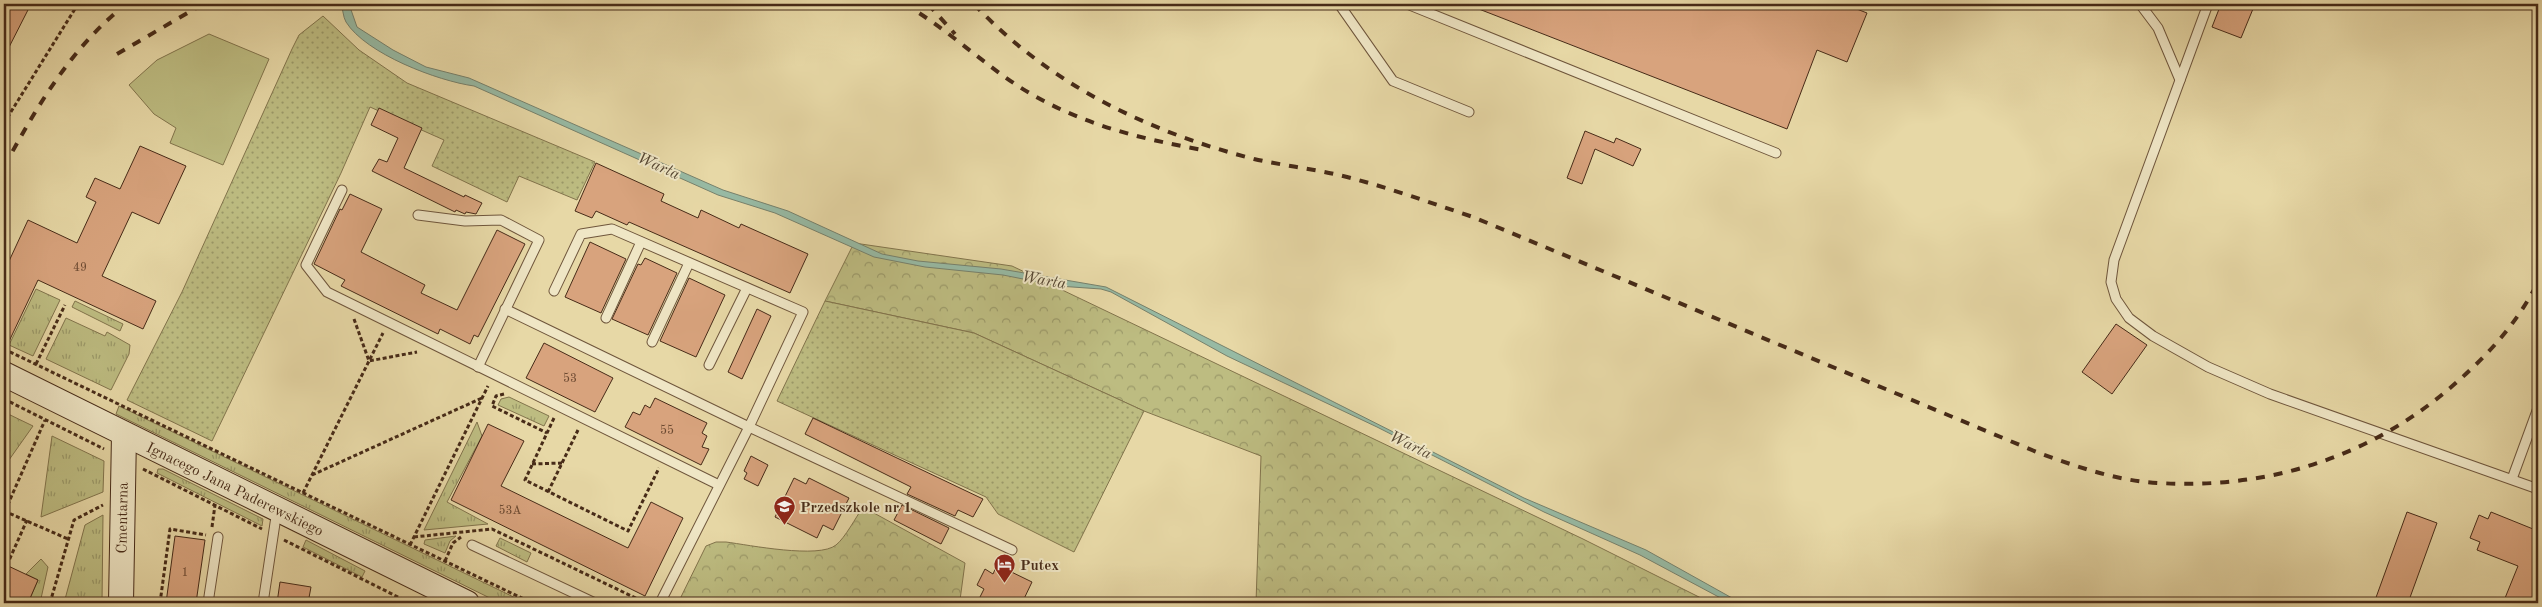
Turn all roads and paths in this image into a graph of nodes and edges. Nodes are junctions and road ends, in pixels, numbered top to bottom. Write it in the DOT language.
graph roads {
  1 [pos="78,4"];
  2 [pos="1338,4"];
  3 [pos="1407,4"];
  4 [pos="2140,4"];
  5 [pos="2208,4"];
  6 [pos="2180,80"];
  7 [pos="1469,112"];
  8 [pos="4,123"];
  9 [pos="1776,153"];
  10 [pos="342,190"];
  11 [pos="418,215"];
  12 [pos="641,242"];
  13 [pos="689,263"];
  14 [pos="747,288"];
  15 [pos="554,292"];
  16 [pos="349,304"];
  17 [pos="65,305"];
  18 [pos="505,309"];
  19 [pos="606,318"];
  20 [pos="388,323"];
  21 [pos="652,342"];
  22 [pos="437,348"];
  23 [pos="4,349"];
  24 [pos="369,361"];
  25 [pos="36,364"];
  26 [pos="709,365"];
  27 [pos="478,367"];
  28 [pos="4,374"];
  29 [pos="494,375"];
  30 [pos="509,392"];
  31 [pos="482,398"];
  32 [pos="4,400"];
  33 [pos="2538,408"];
  34 [pos="555,415"];
  35 [pos="45,420"];
  36 [pos="580,427"];
  37 [pos="749,427"];
  38 [pos="547,433"];
  39 [pos="118,443"];
  40 [pos="562,463"];
  41 [pos="532,464"];
  42 [pos="660,466"];
  43 [pos="311,475"];
  44 [pos="2512,479"];
  45 [pos="719,486"];
  46 [pos="2538,489"];
  47 [pos="548,492"];
  48 [pos="302,493"];
  49 [pos="110,502"];
  50 [pos="277,510"];
  51 [pos="4,511"];
  52 [pos="27,520"];
  53 [pos="467,531"];
  54 [pos="214,536"];
  55 [pos="414,537"];
  56 [pos="68,539"];
  57 [pos="410,544"];
  58 [pos="472,545"];
  59 [pos="1012,550"];
  60 [pos="445,561"];
  61 [pos="7,565"];
  62 [pos="50,603"];
  63 [pos="121,603"];
  64 [pos="160,603"];
  65 [pos="208,603"];
  66 [pos="263,603"];
  67 [pos="467,603"];
  68 [pos="532,603"];
  69 [pos="595,603"];
  70 [pos="646,603"];
  71 [pos="660,603"];
  1 -- 8 [label="path"];
  2 -- 7 [label="lane"];
  3 -- 9 [label="lane"];
  4 -- 6 [label="lane"];
  5 -- 6 [label="lane"];
  6 -- 44 [label="lane"];
  10 -- 16 [label="lane"];
  11 -- 18 [label="lane"];
  12 -- 13 [label="lane"];
  12 -- 15 [label="lane"];
  12 -- 19 [label="lane"];
  13 -- 14 [label="lane"];
  13 -- 21 [label="lane"];
  14 -- 26 [label="lane"];
  14 -- 37 [label="lane"];
  16 -- 20 [label="lane"];
  16 -- 24 [label="path"];
  17 -- 25 [label="path"];
  18 -- 27 [label="lane"];
  18 -- 37 [label="lane"];
  20 -- 22 [label="lane"];
  20 -- 24 [label="path"];
  22 -- 24 [label="path"];
  22 -- 27 [label="lane"];
  23 -- 25 [label="path"];
  24 -- 43 [label="path"];
  25 -- 48 [label="path"];
  27 -- 29 [label="lane"];
  28 -- 39 [label="main road, Ignacego Jana Paderewskiego"];
  29 -- 31 [label="path"];
  29 -- 45 [label="lane"];
  30 -- 38 [label="path"];
  31 -- 43 [label="path"];
  31 -- 55 [label="path"];
  32 -- 35 [label="path"];
  33 -- 44 [label="lane"];
  34 -- 38 [label="path"];
  35 -- 39 [label="path"];
  35 -- 51 [label="path"];
  36 -- 40 [label="path"];
  37 -- 45 [label="lane"];
  37 -- 59 [label="lane"];
  38 -- 41 [label="path"];
  39 -- 50 [label="main road, Ignacego Jana Paderewskiego"];
  39 -- 63 [label="main road, Cmentarna"];
  40 -- 41 [label="path"];
  40 -- 47 [label="path"];
  41 -- 47 [label="path"];
  42 -- 47 [label="path"];
  43 -- 48 [label="path"];
  44 -- 46 [label="lane"];
  45 -- 71 [label="lane"];
  48 -- 57 [label="path"];
  49 -- 56 [label="path"];
  50 -- 66 [label="lane"];
  50 -- 67 [label="main road, Ignacego Jana Paderewskiego"];
  51 -- 52 [label="path"];
  52 -- 56 [label="path"];
  52 -- 61 [label="path"];
  53 -- 55 [label="path"];
  53 -- 60 [label="path"];
  53 -- 70 [label="path"];
  54 -- 64 [label="path"];
  54 -- 65 [label="lane"];
  55 -- 57 [label="path"];
  56 -- 62 [label="path"];
  57 -- 60 [label="path"];
  58 -- 69 [label="lane"];
  60 -- 68 [label="path"];
}
